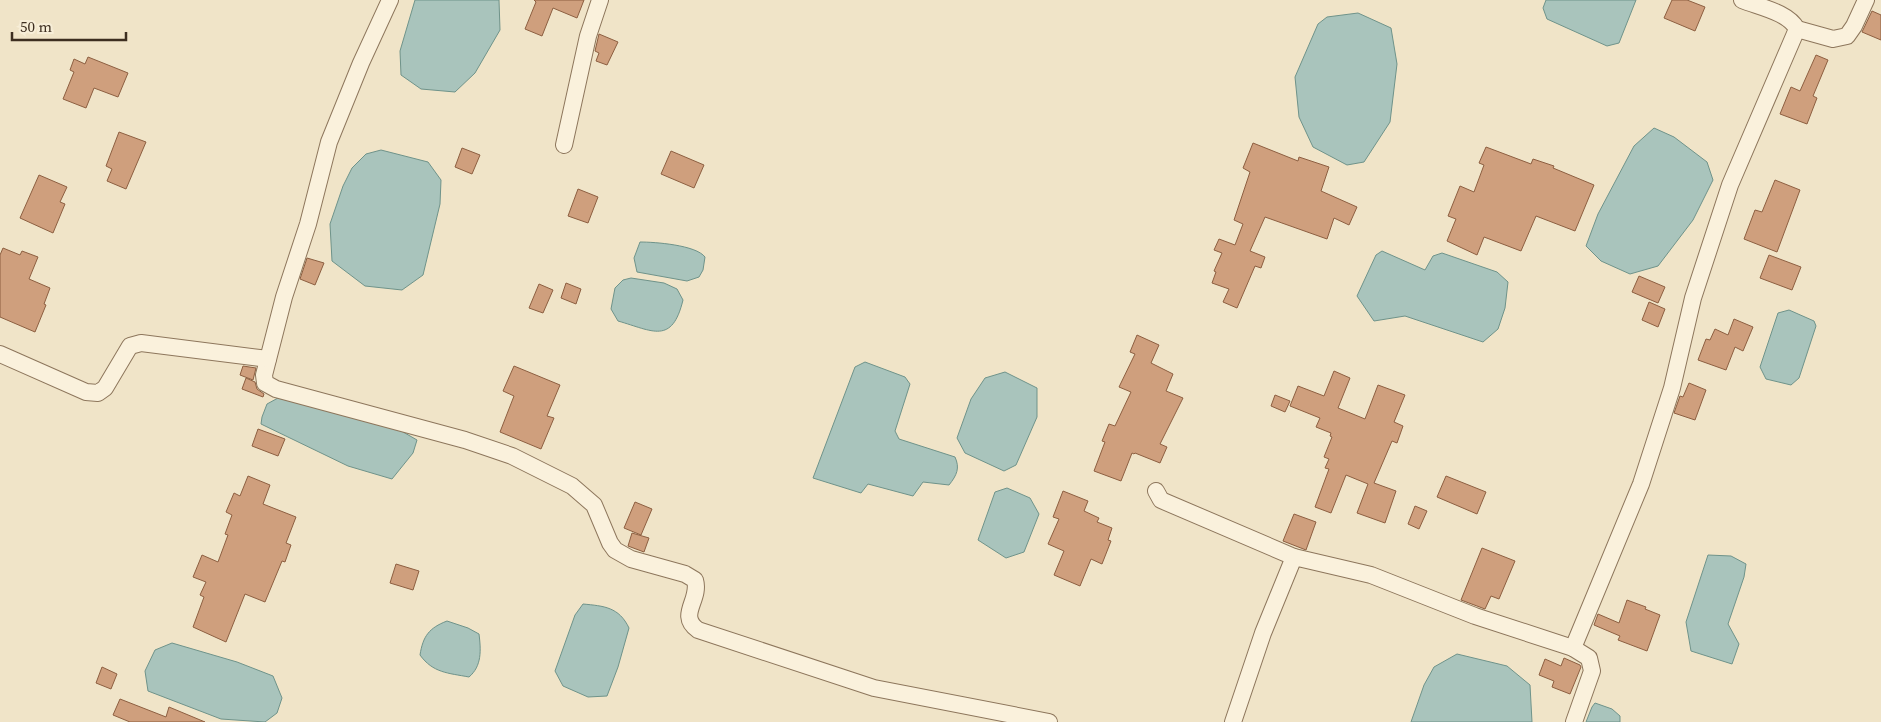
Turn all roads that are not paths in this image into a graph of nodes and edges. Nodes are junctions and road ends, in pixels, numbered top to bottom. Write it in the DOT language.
graph roads {
  1 [pos="390,0"];
  2 [pos="600,0"];
  3 [pos="1742,0"];
  4 [pos="1866,0"];
  5 [pos="1798,28"];
  6 [pos="564,145"];
  7 [pos="0,354"];
  8 [pos="268,359"];
  9 [pos="1156,492"];
  10 [pos="1294,557"];
  11 [pos="1573,648"];
  12 [pos="1049,722"];
  13 [pos="1233,722"];
  14 [pos="1574,722"];
  1 -- 8 [label="street"];
  2 -- 6 [label="street"];
  3 -- 5 [label="street"];
  4 -- 5 [label="street"];
  5 -- 11 [label="street"];
  7 -- 8 [label="street"];
  8 -- 12 [label="street"];
  9 -- 10 [label="street"];
  10 -- 11 [label="street"];
  10 -- 13 [label="street"];
  11 -- 14 [label="street"];
}
